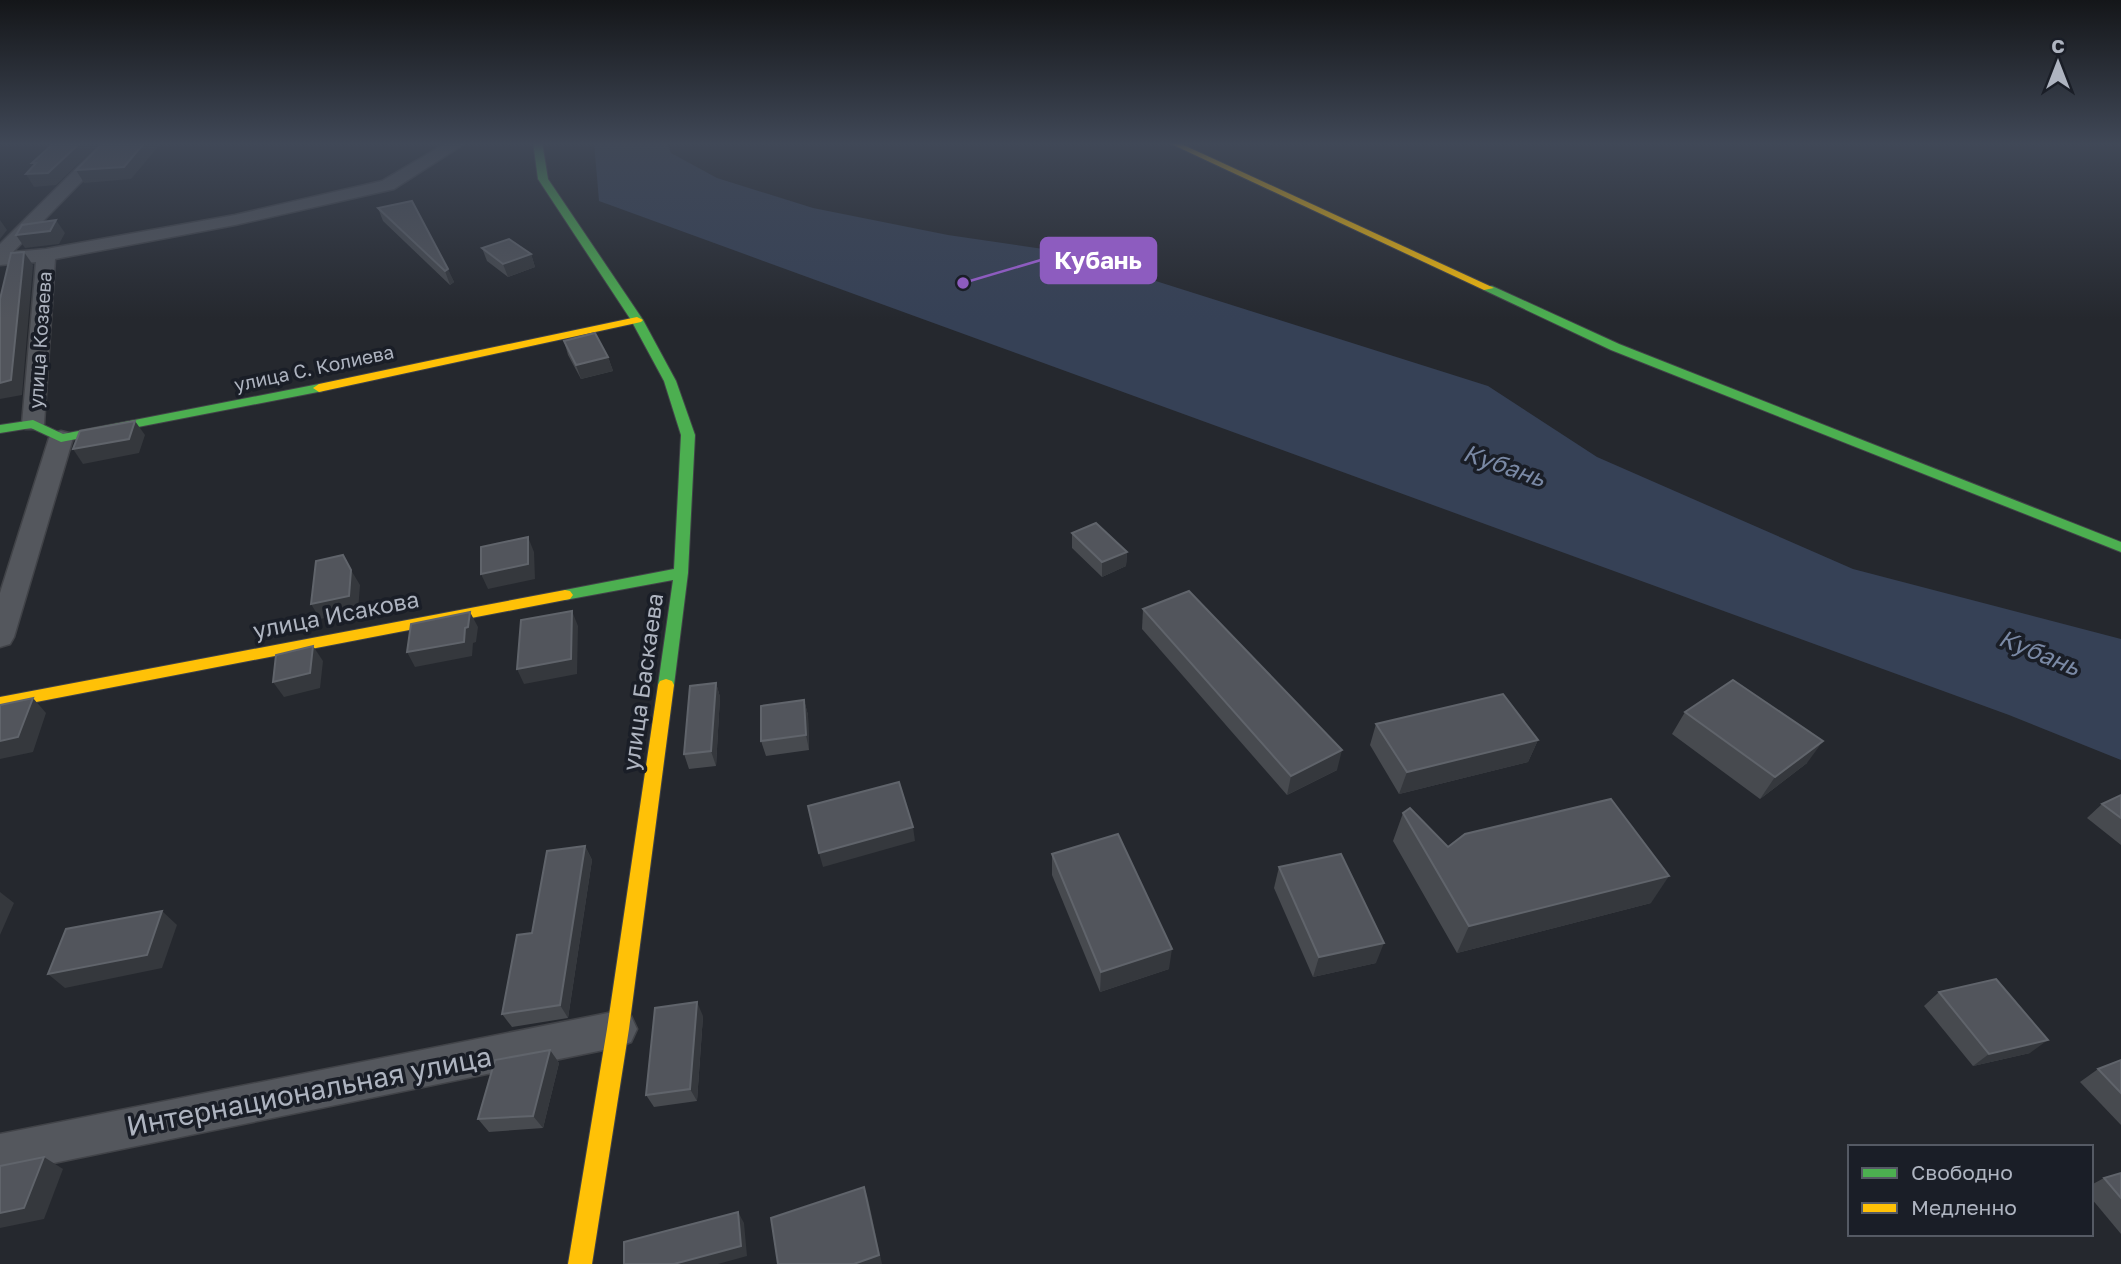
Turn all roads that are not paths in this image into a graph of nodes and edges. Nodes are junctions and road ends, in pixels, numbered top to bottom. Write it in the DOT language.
graph roads {
  1 [pos="55,201"];
  2 [pos="318,201"];
  3 [pos="558,201"];
  4 [pos="1299,201"];
  5 [pos="46,255"];
  6 [pos="0,257"];
  7 [pos="637,320"];
  8 [pos="33,425"];
  9 [pos="0,429"];
  10 [pos="61,438"];
  11 [pos="2121,547"];
  12 [pos="681,573"];
  13 [pos="0,637"];
  14 [pos="0,703"];
  15 [pos="618,1029"];
  16 [pos="0,1154"];
  17 [pos="580,1264"];
  1 -- 6 [label="street"];
  2 -- 5 [label="street"];
  3 -- 7 [label="street, улица Баскаева"];
  4 -- 11 [label="street"];
  5 -- 6 [label="street"];
  5 -- 8 [label="street, улица Козаева"];
  7 -- 10 [label="street, улица С. Колиева"];
  7 -- 12 [label="street, улица Баскаева"];
  8 -- 9 [label="street"];
  8 -- 10 [label="street"];
  10 -- 13 [label="street, улица Козаева"];
  12 -- 14 [label="street, улица Исакова"];
  12 -- 15 [label="street, улица Баскаева"];
  15 -- 16 [label="street, Интернациональная улица"];
  15 -- 17 [label="street, улица Баскаева"];
}
